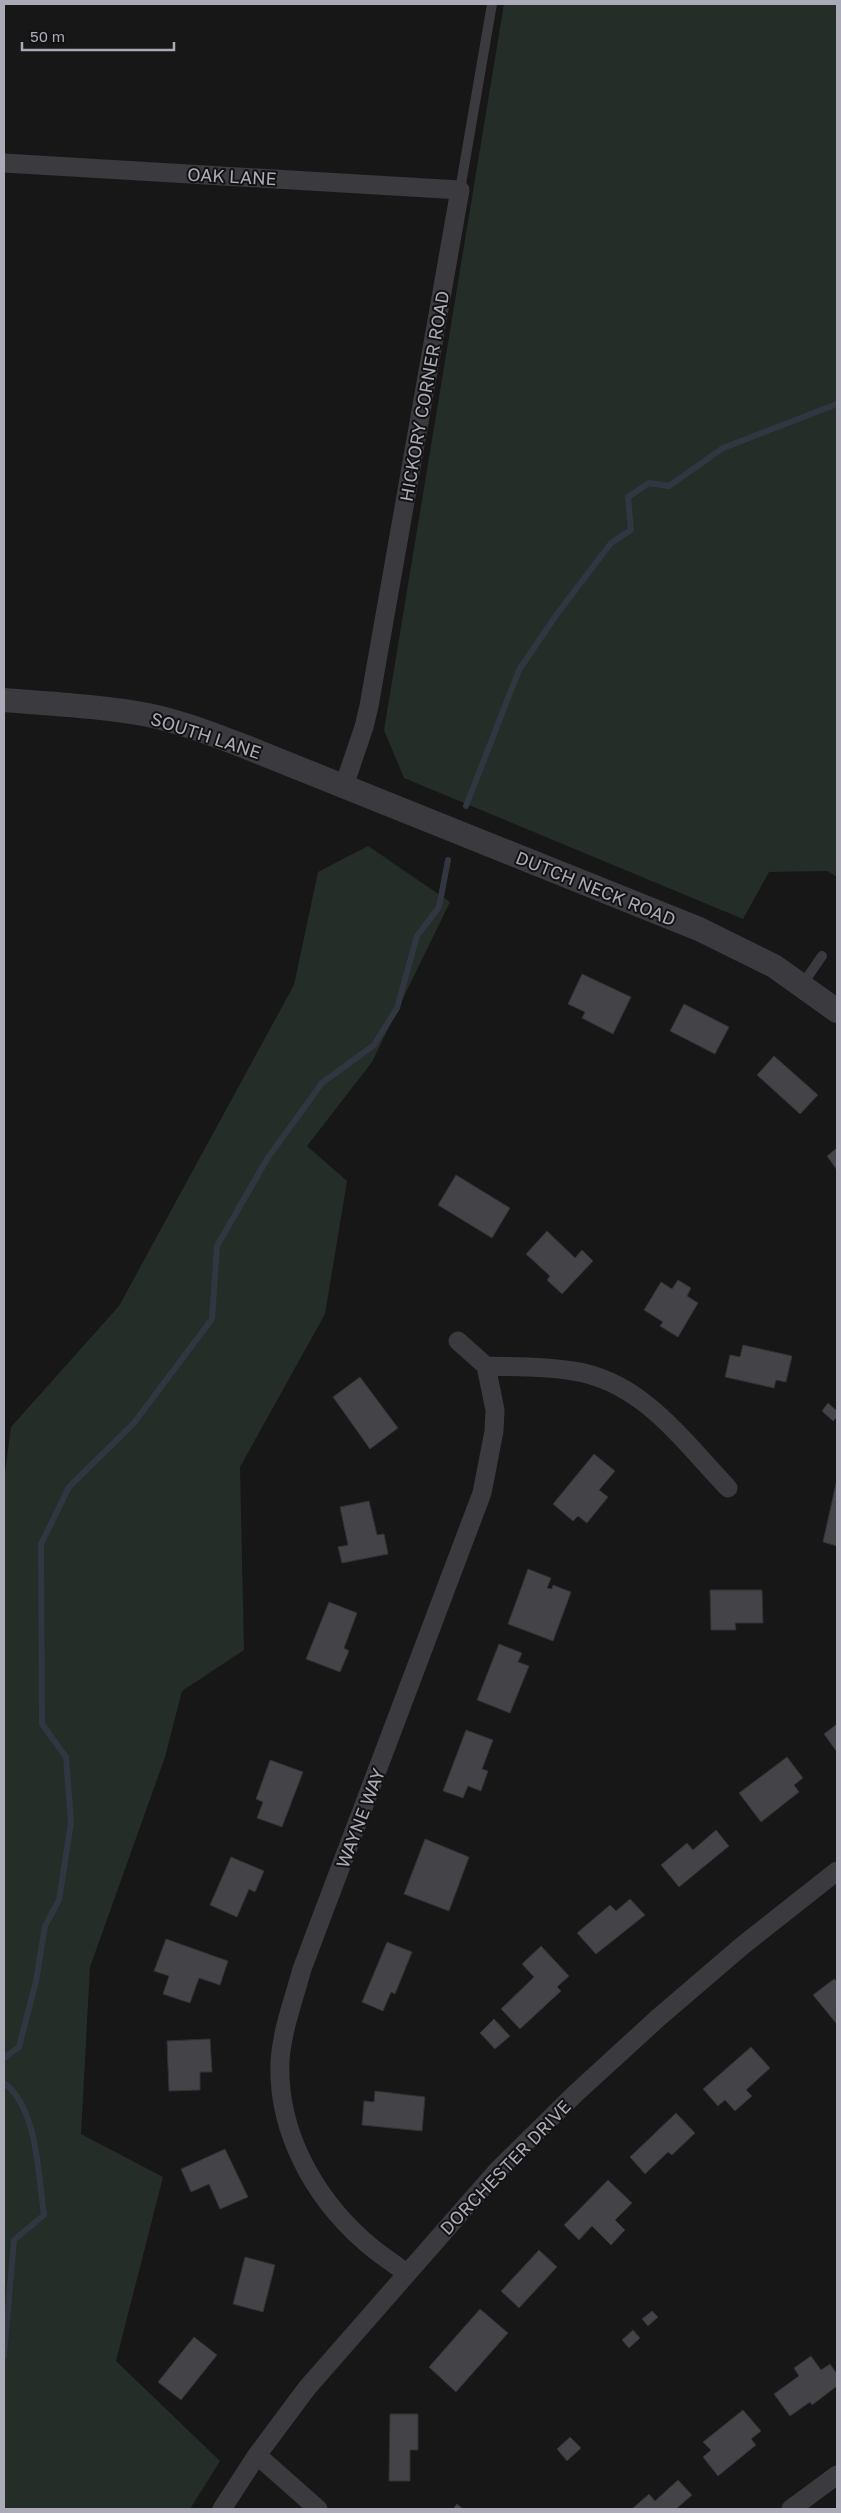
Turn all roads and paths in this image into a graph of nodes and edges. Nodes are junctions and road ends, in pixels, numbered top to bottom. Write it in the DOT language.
graph roads {
  1 [pos="492,4"];
  2 [pos="4,162"];
  3 [pos="460,190"];
  4 [pos="4,700"];
  5 [pos="344,786"];
  6 [pos="822,956"];
  7 [pos="802,985"];
  8 [pos="837,1011"];
  9 [pos="458,1342"];
  10 [pos="486,1366"];
  11 [pos="728,1488"];
  12 [pos="837,1872"];
  13 [pos="406,2273"];
  14 [pos="258,2455"];
  15 [pos="837,2475"];
  16 [pos="222,2509"];
  17 [pos="318,2509"];
  18 [pos="791,2509"];
  1 -- 3 [label="lane, HICKORY CORNER ROAD"];
  2 -- 3 [label="street, OAK LANE"];
  3 -- 5 [label="street, HICKORY CORNER ROAD"];
  4 -- 5 [label="street, SOUTH LANE"];
  5 -- 7 [label="street, DUTCH NECK ROAD"];
  6 -- 7 [label="lane"];
  7 -- 8 [label="street, DUTCH NECK ROAD"];
  9 -- 10 [label="street"];
  10 -- 11 [label="street"];
  10 -- 13 [label="street, WAYNE WAY"];
  12 -- 13 [label="street, DORCHESTER DRIVE"];
  13 -- 14 [label="street, DORCHESTER DRIVE"];
  14 -- 16 [label="street, DORCHESTER DRIVE"];
  14 -- 17 [label="street"];
  15 -- 18 [label="street"];
}
